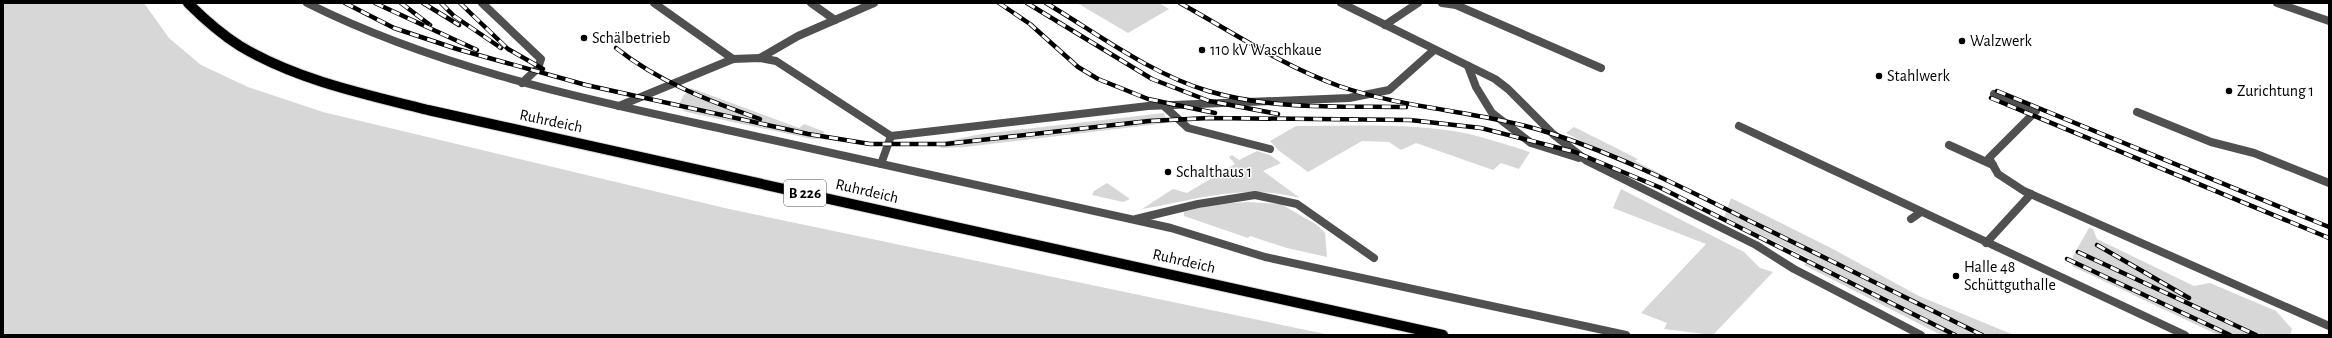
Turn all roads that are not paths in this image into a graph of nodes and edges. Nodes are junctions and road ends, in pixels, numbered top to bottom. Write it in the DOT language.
graph roads {
  1 [pos="188,3"];
  2 [pos="307,3"];
  3 [pos="482,3"];
  4 [pos="654,3"];
  5 [pos="811,3"];
  6 [pos="874,3"];
  7 [pos="1341,3"];
  8 [pos="1418,3"];
  9 [pos="1442,3"];
  10 [pos="2277,3"];
  11 [pos="835,20"];
  12 [pos="2329,21"];
  13 [pos="1385,25"];
  14 [pos="1434,50"];
  15 [pos="760,58"];
  16 [pos="733,59"];
  17 [pos="1468,66"];
  18 [pos="1601,68"];
  19 [pos="522,83"];
  20 [pos="1994,94"];
  21 [pos="619,106"];
  22 [pos="1164,106"];
  23 [pos="2137,112"];
  24 [pos="1739,126"];
  25 [pos="891,136"];
  26 [pos="1949,145"];
  27 [pos="1270,149"];
  28 [pos="1587,161"];
  29 [pos="882,164"];
  30 [pos="1992,165"];
  31 [pos="2329,183"];
  32 [pos="2031,194"];
  33 [pos="1921,212"];
  34 [pos="1911,219"];
  35 [pos="1133,220"];
  36 [pos="1986,243"];
  37 [pos="1374,258"];
  38 [pos="2329,326"];
  39 [pos="1443,335"];
  40 [pos="1626,335"];
  41 [pos="1921,335"];
  42 [pos="2185,335"];
  1 -- 39 [label="main road, Ruhrdeich / B 226"];
  2 -- 19 [label="lane"];
  3 -- 19 [label="lane"];
  4 -- 16 [label="lane"];
  5 -- 11 [label="lane"];
  6 -- 11 [label="lane"];
  7 -- 13 [label="lane"];
  8 -- 13 [label="lane"];
  9 -- 18 [label="lane"];
  10 -- 12 [label="lane"];
  11 -- 15 [label="lane"];
  13 -- 14 [label="lane"];
  14 -- 17 [label="lane"];
  14 -- 22 [label="lane"];
  15 -- 16 [label="lane"];
  15 -- 25 [label="lane"];
  16 -- 21 [label="lane"];
  17 -- 28 [label="lane"];
  17 -- 28 [label="lane"];
  19 -- 21 [label="lane"];
  20 -- 30 [label="lane"];
  21 -- 29 [label="lane"];
  22 -- 25 [label="lane"];
  22 -- 27 [label="lane"];
  23 -- 31 [label="lane"];
  24 -- 33 [label="lane"];
  25 -- 29 [label="lane"];
  26 -- 30 [label="lane"];
  28 -- 41 [label="lane"];
  29 -- 35 [label="lane"];
  30 -- 32 [label="lane"];
  32 -- 36 [label="lane"];
  32 -- 38 [label="lane"];
  33 -- 34 [label="lane"];
  33 -- 36 [label="lane"];
  35 -- 37 [label="lane"];
  35 -- 40 [label="lane"];
  36 -- 42 [label="lane"];
}
